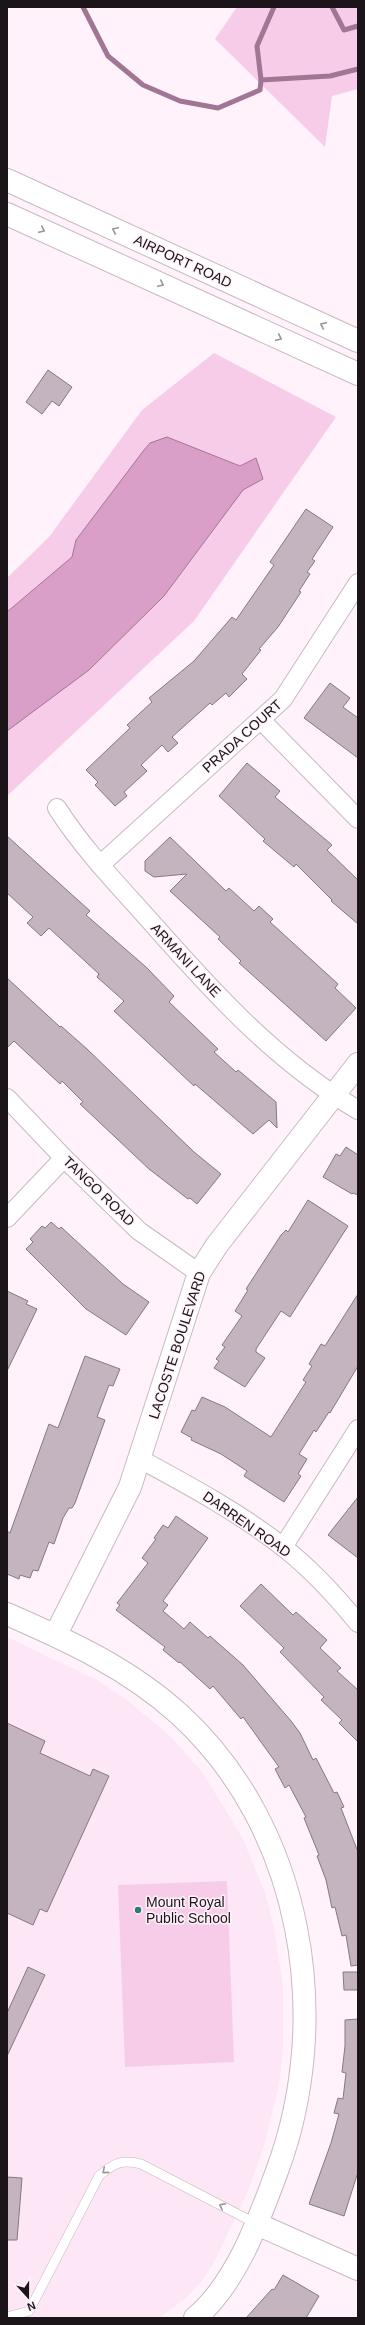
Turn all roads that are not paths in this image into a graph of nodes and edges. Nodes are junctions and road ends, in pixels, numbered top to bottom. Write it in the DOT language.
graph roads {
  1 [pos="7,180"];
  2 [pos="7,214"];
  3 [pos="358,341"];
  4 [pos="358,374"];
  5 [pos="358,583"];
  6 [pos="262,720"];
  7 [pos="57,808"];
  8 [pos="358,818"];
  9 [pos="100,865"];
  10 [pos="358,1064"];
  11 [pos="333,1095"];
  12 [pos="7,1098"];
  13 [pos="358,1110"];
  14 [pos="64,1158"];
  15 [pos="7,1218"];
  16 [pos="199,1273"];
  17 [pos="358,1429"];
  18 [pos="140,1459"];
  19 [pos="283,1547"];
  20 [pos="7,1614"];
  21 [pos="358,1623"];
  22 [pos="56,1634"];
  23 [pos="257,2224"];
  24 [pos="358,2269"];
  25 [pos="7,2317"];
  26 [pos="195,2318"];
  3 -- 1 [label="street, AIRPORT ROAD, one-way"];
  2 -- 4 [label="street, one-way"];
  5 -- 6 [label="street, PRADA COURT"];
  6 -- 8 [label="street"];
  6 -- 9 [label="street, PRADA COURT"];
  7 -- 9 [label="street, ARMANI LANE"];
  9 -- 11 [label="street, ARMANI LANE"];
  10 -- 11 [label="street, LACOSTE BOULEVARD"];
  11 -- 13 [label="street, ARMANI LANE"];
  11 -- 16 [label="street, LACOSTE BOULEVARD"];
  12 -- 14 [label="street, TANGO ROAD"];
  14 -- 15 [label="street"];
  14 -- 16 [label="street, TANGO ROAD"];
  16 -- 18 [label="street, LACOSTE BOULEVARD"];
  17 -- 19 [label="street"];
  18 -- 19 [label="street, DARREN ROAD"];
  18 -- 22 [label="street, LACOSTE BOULEVARD"];
  19 -- 21 [label="street, DARREN ROAD"];
  20 -- 22 [label="street"];
  22 -- 23 [label="street"];
  23 -- 24 [label="street"];
  23 -- 25 [label="lane, one-way"];
  23 -- 26 [label="street"];
}
